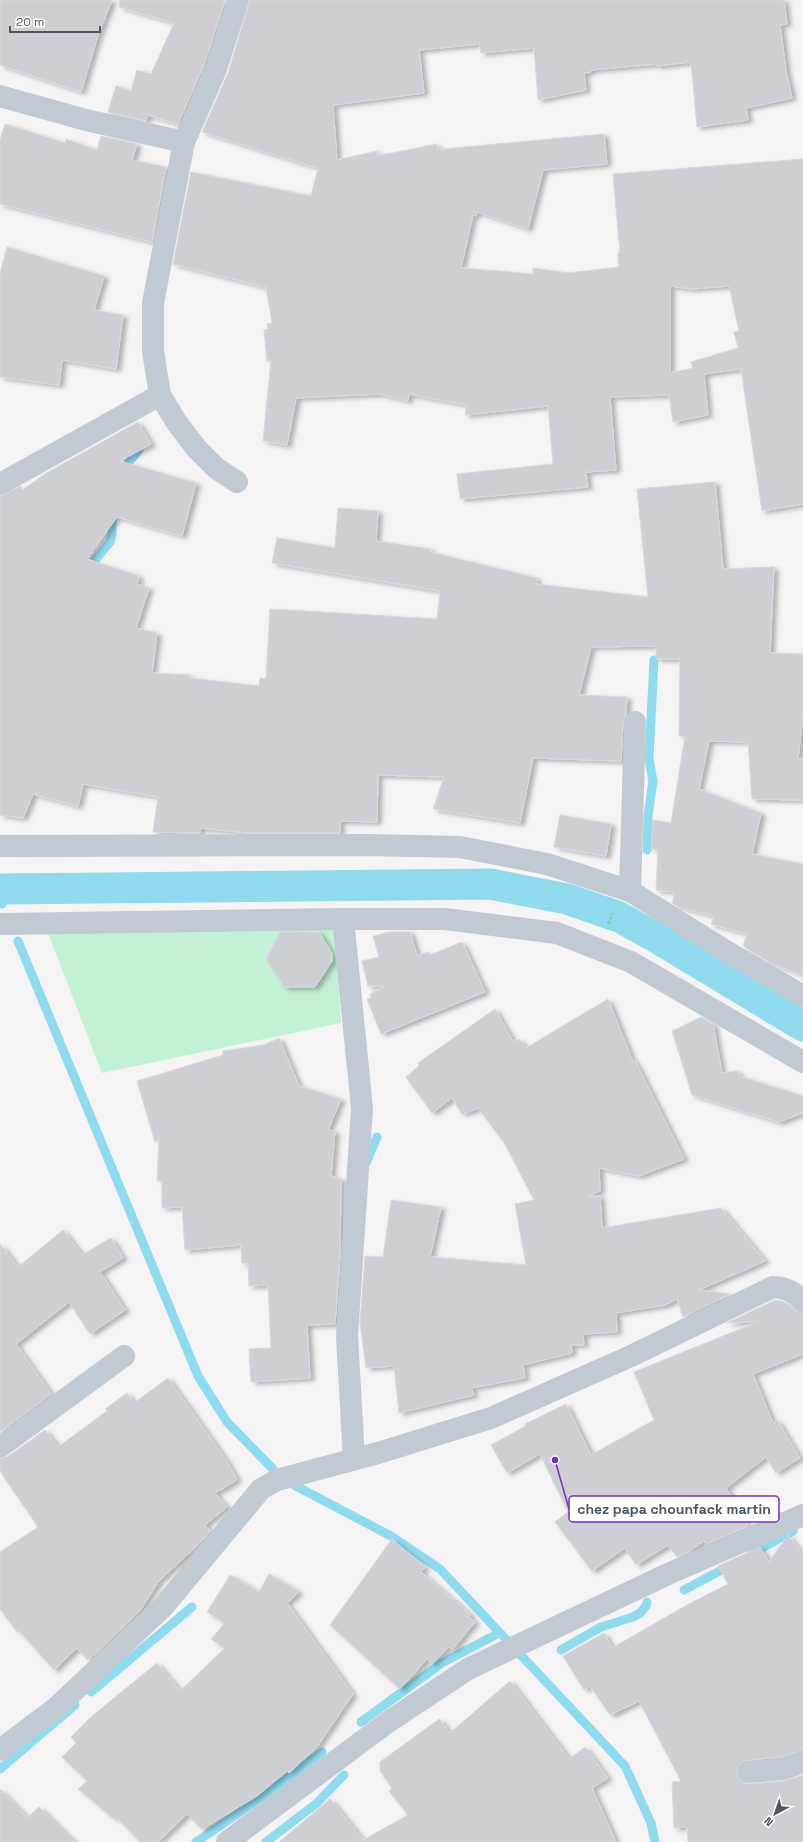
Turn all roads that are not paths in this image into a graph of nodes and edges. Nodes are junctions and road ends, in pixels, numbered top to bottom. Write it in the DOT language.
graph roads {
  1 [pos="238,0"];
  2 [pos="0,96"];
  3 [pos="184,142"];
  4 [pos="160,395"];
  5 [pos="237,482"];
  6 [pos="0,484"];
  7 [pos="635,722"];
  8 [pos="0,846"];
  9 [pos="628,890"];
  10 [pos="343,919"];
  11 [pos="0,924"];
  12 [pos="803,996"];
  13 [pos="803,1062"];
  14 [pos="803,1301"];
  15 [pos="124,1356"];
  16 [pos="0,1448"];
  17 [pos="354,1460"];
  18 [pos="803,1515"];
  19 [pos="0,1750"];
  20 [pos="803,1762"];
  21 [pos="749,1772"];
  22 [pos="228,1842"];
  1 -- 3 [label="street"];
  2 -- 3 [label="street"];
  3 -- 4 [label="street"];
  4 -- 5 [label="street"];
  4 -- 6 [label="street"];
  7 -- 9 [label="street"];
  8 -- 9 [label="street"];
  9 -- 12 [label="street"];
  10 -- 11 [label="street"];
  10 -- 13 [label="street"];
  10 -- 17 [label="street"];
  14 -- 17 [label="street"];
  15 -- 16 [label="street"];
  17 -- 19 [label="street"];
  18 -- 22 [label="street"];
  20 -- 21 [label="street"];
}
